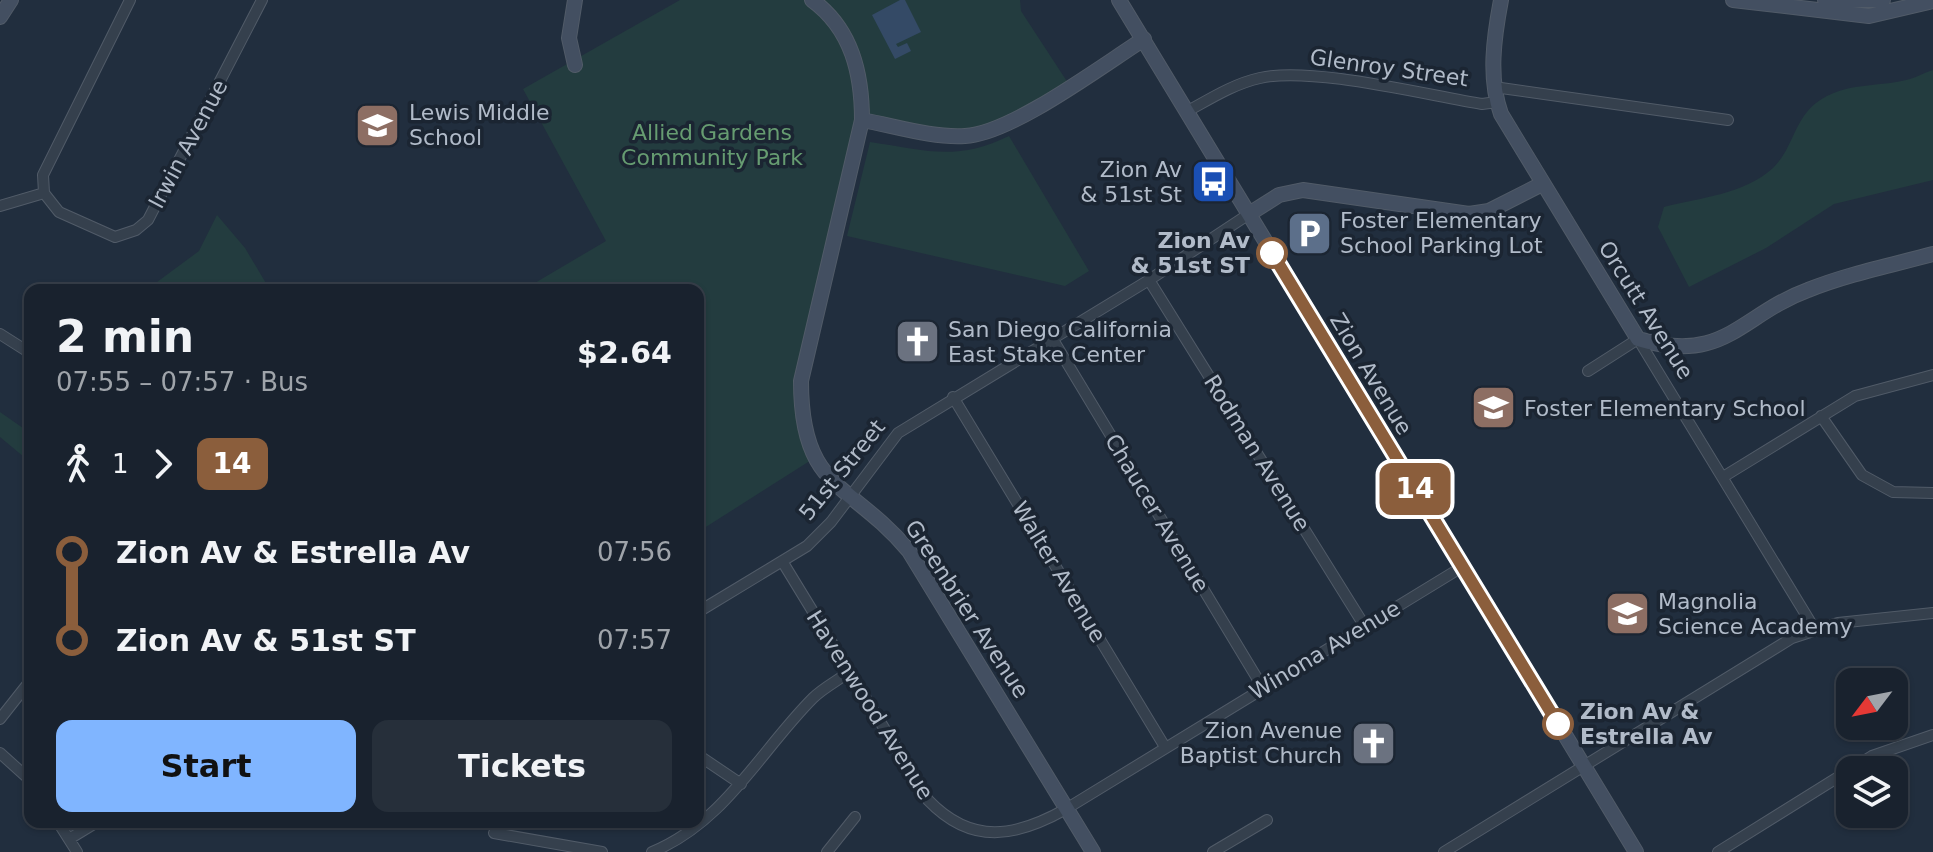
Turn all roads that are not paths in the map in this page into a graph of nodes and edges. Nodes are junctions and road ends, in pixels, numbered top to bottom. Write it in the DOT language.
graph roads {
  1 [pos="11,0"];
  2 [pos="130,0"];
  3 [pos="262,0"];
  4 [pos="575,0"];
  5 [pos="812,0"];
  6 [pos="1119,0"];
  7 [pos="1501,0"];
  8 [pos="1733,0"];
  9 [pos="1825,0"];
  10 [pos="1883,0"];
  11 [pos="1933,1"];
  12 [pos="0,17"];
  13 [pos="1144,39"];
  14 [pos="575,65"];
  15 [pos="1495,95"];
  16 [pos="1186,112"];
  17 [pos="862,120"];
  18 [pos="1728,120"];
  19 [pos="1542,184"];
  20 [pos="44,193"];
  21 [pos="0,206"];
  22 [pos="1249,214"];
  23 [pos="1933,254"];
  24 [pos="1149,280"];
  25 [pos="0,334"];
  26 [pos="1052,338"];
  27 [pos="1638,339"];
  28 [pos="24,349"];
  29 [pos="1588,371"];
  30 [pos="1933,375"];
  31 [pos="953,397"];
  32 [pos="1821,416"];
  33 [pos="1723,477"];
  34 [pos="1933,493"];
  35 [pos="848,497"];
  36 [pos="782,561"];
  37 [pos="1462,567"];
  38 [pos="704,608"];
  39 [pos="1933,613"];
  40 [pos="1364,625"];
  41 [pos="1814,628"];
  42 [pos="849,672"];
  43 [pos="1263,688"];
  44 [pos="24,689"];
  45 [pos="0,719"];
  46 [pos="1933,735"];
  47 [pos="1165,747"];
  48 [pos="0,753"];
  49 [pos="704,759"];
  50 [pos="1584,767"];
  51 [pos="24,775"];
  52 [pos="741,784"];
  53 [pos="1066,809"];
  54 [pos="855,817"];
  55 [pos="704,820"];
  56 [pos="1267,820"];
  57 [pos="62,828"];
  58 [pos="87,828"];
  59 [pos="694,828"];
  60 [pos="494,833"];
  61 [pos="69,839"];
  62 [pos="667,849"];
  63 [pos="77,852"];
  64 [pos="602,852"];
  65 [pos="652,852"];
  66 [pos="827,852"];
  67 [pos="1093,852"];
  68 [pos="1213,852"];
  69 [pos="1444,852"];
  70 [pos="1636,852"];
  71 [pos="1718,852"];
  1 -- 12 [label="street"];
  2 -- 20 [label="street"];
  3 -- 20 [label="street, Irwin Avenue"];
  4 -- 14 [label="street"];
  5 -- 17 [label="street"];
  6 -- 13 [label="street, Zion Avenue"];
  7 -- 15 [label="street, Orcutt Avenue"];
  8 -- 11 [label="street"];
  9 -- 10 [label="street"];
  13 -- 16 [label="street, Zion Avenue"];
  13 -- 17 [label="street"];
  15 -- 16 [label="street, Glenroy Street"];
  15 -- 18 [label="street, Glenroy Street"];
  15 -- 19 [label="street, Orcutt Avenue"];
  16 -- 22 [label="street, Zion Avenue"];
  17 -- 35 [label="street, Greenbrier Avenue"];
  19 -- 22 [label="street, 51st Street"];
  19 -- 27 [label="street, Orcutt Avenue"];
  20 -- 21 [label="street"];
  22 -- 24 [label="street, 51st Street"];
  22 -- 37 [label="street, Zion Avenue"];
  23 -- 27 [label="street"];
  24 -- 26 [label="street, 51st Street"];
  24 -- 40 [label="street, Rodman Avenue"];
  25 -- 28 [label="street"];
  26 -- 31 [label="street, 51st Street"];
  26 -- 43 [label="street, Chaucer Avenue"];
  27 -- 29 [label="street"];
  27 -- 33 [label="street, Orcutt Avenue"];
  30 -- 32 [label="street"];
  31 -- 35 [label="street, 51st Street"];
  31 -- 47 [label="street, Walter Avenue"];
  32 -- 33 [label="street"];
  32 -- 34 [label="street"];
  33 -- 41 [label="street, Orcutt Avenue"];
  35 -- 36 [label="street, 51st Street"];
  35 -- 53 [label="street, Greenbrier Avenue"];
  36 -- 38 [label="street, 51st Street"];
  36 -- 42 [label="street, Havenwood Avenue"];
  37 -- 40 [label="street, Winona Avenue"];
  37 -- 50 [label="street, Zion Avenue"];
  39 -- 41 [label="street"];
  40 -- 43 [label="street, Winona Avenue"];
  41 -- 50 [label="street"];
  42 -- 52 [label="street"];
  42 -- 53 [label="street, Havenwood Avenue"];
  43 -- 47 [label="street, Winona Avenue"];
  44 -- 45 [label="street"];
  46 -- 71 [label="street"];
  47 -- 53 [label="street, Winona Avenue"];
  48 -- 51 [label="street"];
  49 -- 52 [label="street"];
  50 -- 69 [label="street"];
  50 -- 70 [label="street, Zion Avenue"];
  52 -- 55 [label="street"];
  53 -- 67 [label="street, Greenbrier Avenue"];
  54 -- 66 [label="street"];
  56 -- 68 [label="street"];
  57 -- 61 [label="street"];
  58 -- 61 [label="street"];
  59 -- 62 [label="street"];
  60 -- 64 [label="street"];
  61 -- 63 [label="street"];
  62 -- 65 [label="street"];
}
